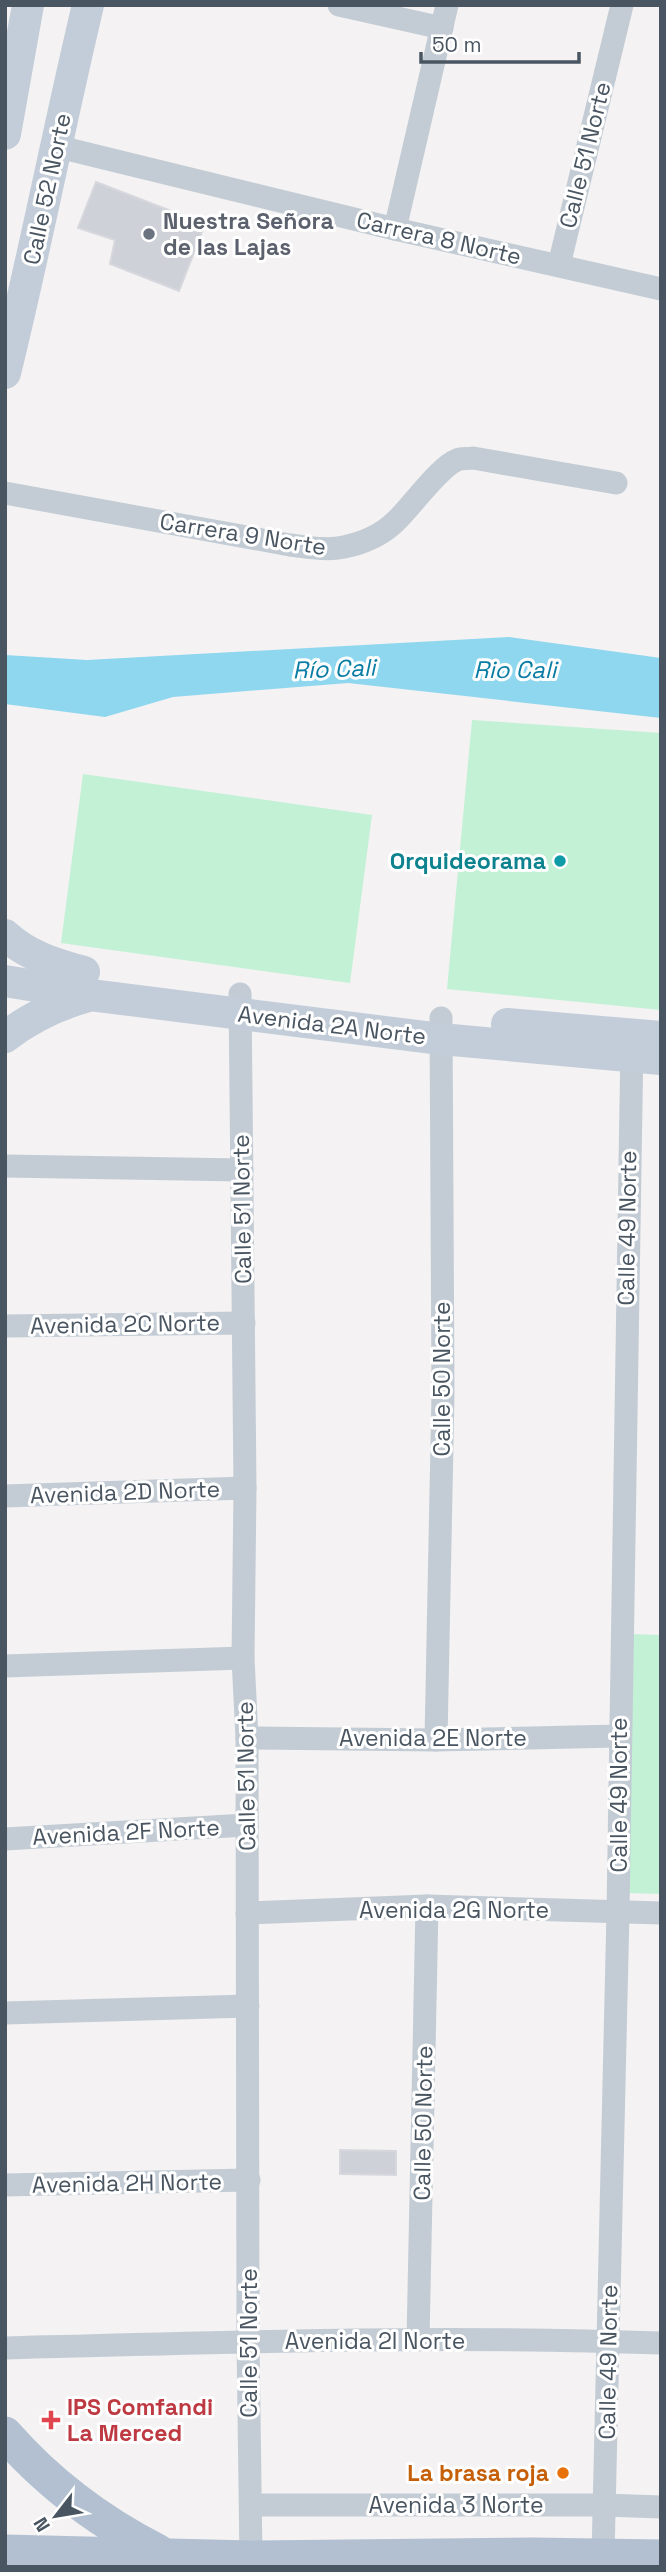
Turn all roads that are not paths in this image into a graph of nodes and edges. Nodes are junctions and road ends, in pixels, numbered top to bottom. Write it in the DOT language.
graph roads {
  1 [pos="29,5"];
  2 [pos="88,5"];
  3 [pos="339,5"];
  4 [pos="447,5"];
  5 [pos="622,5"];
  6 [pos="442,28"];
  7 [pos="5,134"];
  8 [pos="55,146"];
  9 [pos="395,229"];
  10 [pos="559,265"];
  11 [pos="18,271"];
  12 [pos="661,289"];
  13 [pos="5,373"];
  14 [pos="616,483"];
  15 [pos="5,493"];
  16 [pos="5,936"];
  17 [pos="5,960"];
  18 [pos="5,981"];
  19 [pos="87,984"];
  20 [pos="240,1004"];
  21 [pos="441,1028"];
  22 [pos="5,1037"];
  23 [pos="641,1043"];
  24 [pos="661,1059"];
  25 [pos="5,1166"];
  26 [pos="242,1170"];
  27 [pos="244,1323"];
  28 [pos="5,1326"];
  29 [pos="246,1488"];
  30 [pos="5,1496"];
  31 [pos="243,1658"];
  32 [pos="5,1666"];
  33 [pos="619,1735"];
  34 [pos="247,1738"];
  35 [pos="436,1740"];
  36 [pos="246,1825"];
  37 [pos="5,1839"];
  38 [pos="428,1906"];
  39 [pos="618,1912"];
  40 [pos="247,1913"];
  41 [pos="661,1913"];
  42 [pos="248,2006"];
  43 [pos="5,2013"];
  44 [pos="249,2180"];
  45 [pos="5,2185"];
  46 [pos="418,2340"];
  47 [pos="248,2341"];
  48 [pos="608,2341"];
  49 [pos="661,2343"];
  50 [pos="5,2348"];
  51 [pos="5,2434"];
  52 [pos="251,2505"];
  53 [pos="604,2505"];
  54 [pos="661,2507"];
  55 [pos="5,2552"];
  56 [pos="163,2554"];
  57 [pos="603,2556"];
  58 [pos="251,2557"];
  59 [pos="661,2557"];
  1 -- 7 [label="main road"];
  2 -- 8 [label="main road, Calle 52 Norte"];
  3 -- 6 [label="street"];
  4 -- 6 [label="street"];
  5 -- 10 [label="street, Calle 51 Norte"];
  6 -- 9 [label="street"];
  8 -- 9 [label="street, Carrera 8 Norte"];
  8 -- 11 [label="main road, Calle 52 Norte"];
  9 -- 10 [label="street, Carrera 8 Norte"];
  10 -- 12 [label="street, Carrera 8 Norte"];
  11 -- 13 [label="main road, Calle 52 Norte"];
  14 -- 15 [label="street, Carrera 9 Norte"];
  16 -- 19 [label="main road"];
  17 -- 19 [label="main road, Avenida 2A Norte"];
  18 -- 19 [label="main road, Avenida 2A Norte"];
  19 -- 20 [label="main road, Avenida 2A Norte"];
  19 -- 22 [label="main road"];
  20 -- 21 [label="main road, Avenida 2A Norte"];
  20 -- 26 [label="street, Calle 51 Norte"];
  21 -- 23 [label="main road, Avenida 2A Norte"];
  21 -- 35 [label="street, Calle 50 Norte"];
  23 -- 24 [label="main road, Avenida 2A Norte"];
  23 -- 33 [label="street, Calle 49 Norte"];
  25 -- 26 [label="street"];
  26 -- 27 [label="street, Calle 51 Norte"];
  27 -- 28 [label="street, Avenida 2C Norte"];
  27 -- 29 [label="street, Calle 51 Norte"];
  29 -- 30 [label="street, Avenida 2D Norte"];
  29 -- 31 [label="street, Calle 51 Norte"];
  31 -- 32 [label="street"];
  31 -- 34 [label="street, Calle 51 Norte"];
  33 -- 35 [label="street, Avenida 2E Norte"];
  33 -- 39 [label="street, Calle 49 Norte"];
  34 -- 35 [label="street, Avenida 2E Norte"];
  34 -- 36 [label="street, Calle 51 Norte"];
  36 -- 37 [label="street, Avenida 2F Norte"];
  36 -- 40 [label="street, Calle 51 Norte"];
  38 -- 39 [label="street, Avenida 2G Norte"];
  38 -- 40 [label="street, Avenida 2G Norte"];
  38 -- 46 [label="street, Calle 50 Norte"];
  39 -- 41 [label="street, Avenida 2G Norte"];
  39 -- 48 [label="street, Calle 49 Norte"];
  40 -- 42 [label="street, Calle 51 Norte"];
  42 -- 43 [label="street"];
  42 -- 44 [label="street, Calle 51 Norte"];
  44 -- 45 [label="street, Avenida 2H Norte"];
  44 -- 47 [label="street, Calle 51 Norte"];
  46 -- 47 [label="street, Avenida 2I Norte"];
  46 -- 48 [label="street, Avenida 2I Norte"];
  47 -- 50 [label="street, Avenida 2I Norte"];
  47 -- 52 [label="street, Calle 51 Norte"];
  48 -- 49 [label="street, Avenida 2I Norte"];
  48 -- 53 [label="street, Calle 49 Norte"];
  51 -- 56 [label="main road"];
  52 -- 53 [label="street, Avenida 3 Norte"];
  52 -- 58 [label="street, Calle 51 Norte"];
  53 -- 54 [label="street, Avenida 3 Norte"];
  53 -- 57 [label="street, Calle 49 Norte"];
  55 -- 56 [label="main road"];
  56 -- 58 [label="main road"];
  57 -- 58 [label="main road"];
  57 -- 59 [label="main road"];
}
